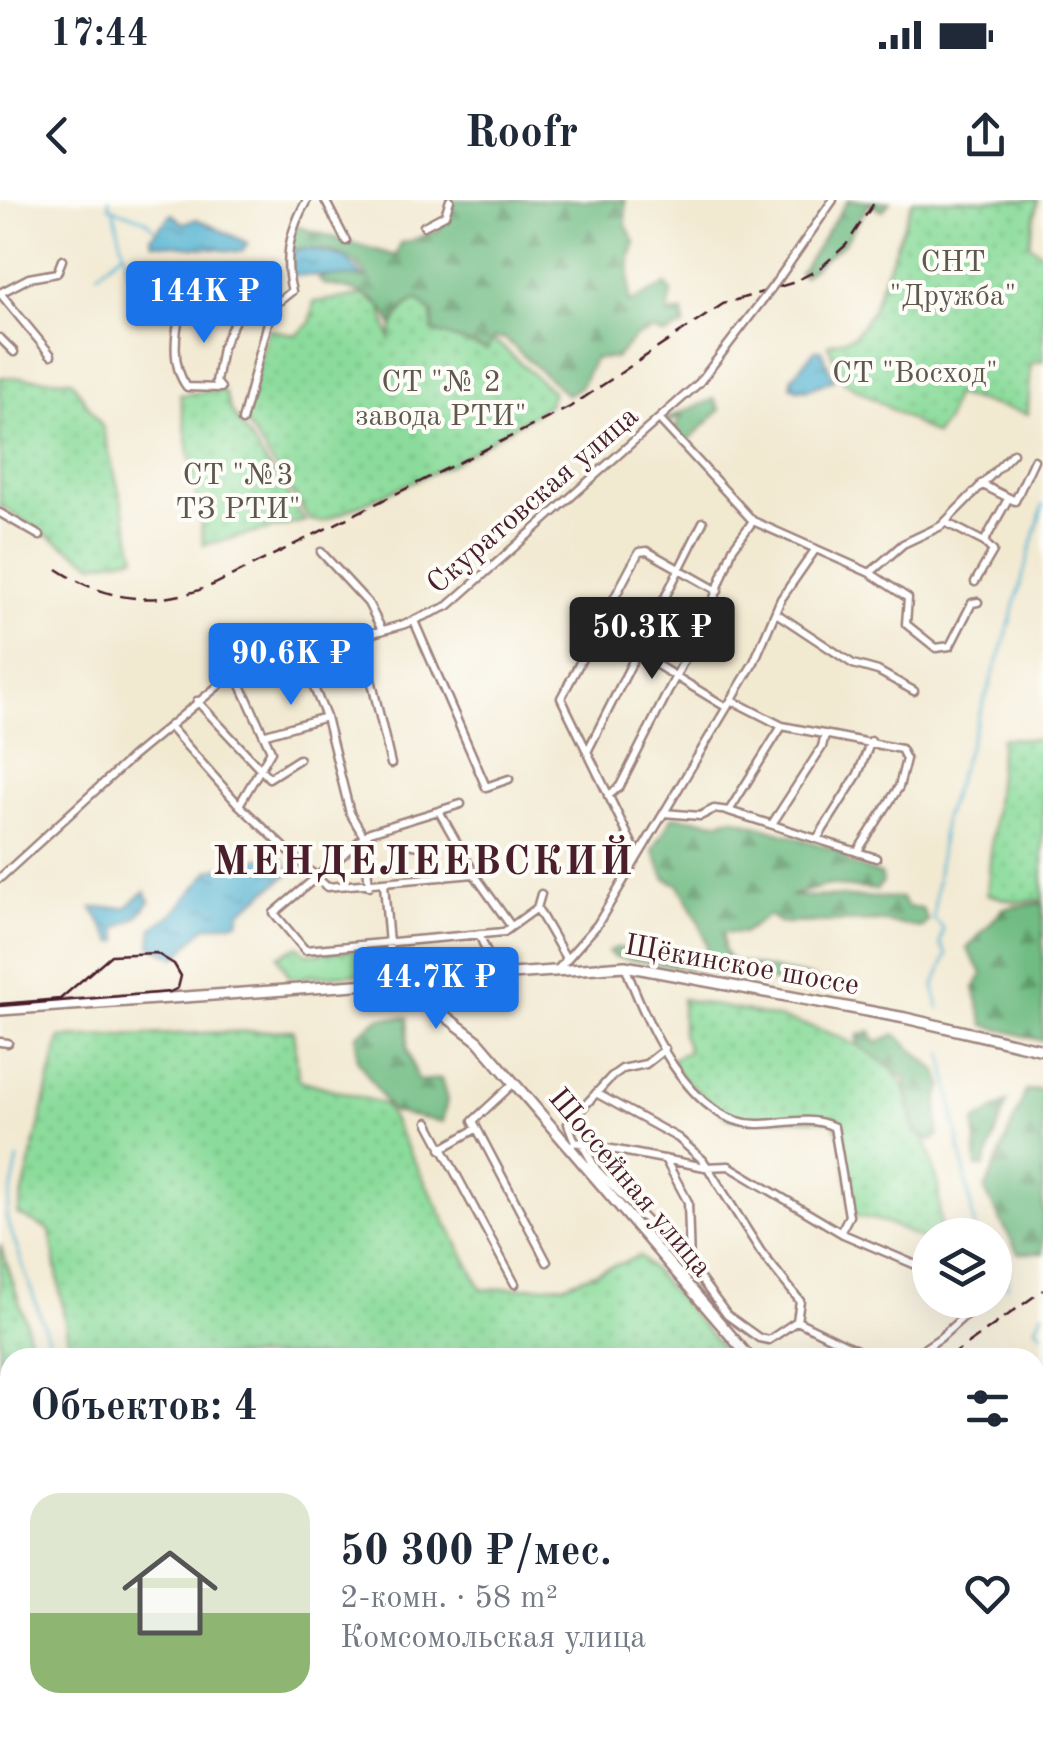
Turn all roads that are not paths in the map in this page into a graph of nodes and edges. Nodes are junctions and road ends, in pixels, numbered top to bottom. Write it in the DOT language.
graph roads {
  1 [pos="307,200"];
  2 [pos="325,200"];
  3 [pos="450,200"];
  4 [pos="832,200"];
  5 [pos="424,226"];
  6 [pos="346,241"];
  7 [pos="62,260"];
  8 [pos="0,293"];
  9 [pos="246,297"];
  10 [pos="272,307"];
  11 [pos="0,338"];
  12 [pos="14,352"];
  13 [pos="52,355"];
  14 [pos="659,419"];
  15 [pos="242,421"];
  16 [pos="1013,453"];
  17 [pos="1034,460"];
  18 [pos="981,484"];
  19 [pos="1008,500"];
  20 [pos="0,513"];
  21 [pos="754,521"];
  22 [pos="703,522"];
  23 [pos="945,522"];
  24 [pos="40,536"];
  25 [pos="984,542"];
  26 [pos="816,550"];
  27 [pos="321,552"];
  28 [pos="679,570"];
  29 [pos="870,573"];
  30 [pos="975,582"];
  31 [pos="718,592"];
  32 [pos="978,602"];
  33 [pos="776,612"];
  34 [pos="414,621"];
  35 [pos="596,628"];
  36 [pos="382,630"];
  37 [pos="361,636"];
  38 [pos="299,651"];
  39 [pos="638,652"];
  40 [pos="235,672"];
  41 [pos="676,675"];
  42 [pos="914,692"];
  43 [pos="198,701"];
  44 [pos="728,703"];
  45 [pos="326,717"];
  46 [pos="168,726"];
  47 [pos="782,726"];
  48 [pos="266,734"];
  49 [pos="825,734"];
  50 [pos="872,740"];
  51 [pos="587,752"];
  52 [pos="300,758"];
  53 [pos="391,764"];
  54 [pos="262,770"];
  55 [pos="509,779"];
  56 [pos="608,796"];
  57 [pos="239,804"];
  58 [pos="461,804"];
  59 [pos="729,811"];
  60 [pos="664,813"];
  61 [pos="440,814"];
  62 [pos="772,824"];
  63 [pos="364,837"];
  64 [pos="817,840"];
  65 [pos="406,844"];
  66 [pos="858,852"];
  67 [pos="639,858"];
  68 [pos="876,858"];
  69 [pos="474,874"];
  70 [pos="1,876"];
  71 [pos="316,877"];
  72 [pos="445,877"];
  73 [pos="384,884"];
  74 [pos="370,886"];
  75 [pos="541,894"];
  76 [pos="537,908"];
  77 [pos="512,926"];
  78 [pos="479,934"];
  79 [pos="391,942"];
  80 [pos="563,964"];
  81 [pos="625,966"];
  82 [pos="496,974"];
  83 [pos="392,981"];
  84 [pos="369,983"];
  85 [pos="0,1010"];
  86 [pos="665,1050"];
  87 [pos="1043,1050"];
  88 [pos="514,1083"];
  89 [pos="596,1093"];
  90 [pos="428,1122"];
  91 [pos="476,1129"];
  92 [pos="575,1144"];
  93 [pos="441,1148"];
  94 [pos="665,1158"];
  95 [pos="705,1167"];
  96 [pos="841,1231"];
  97 [pos="547,1262"];
  98 [pos="912,1263"];
  99 [pos="690,1265"];
  100 [pos="514,1284"];
  101 [pos="962,1318"];
  102 [pos="797,1321"];
  103 [pos="742,1348"];
  104 [pos="852,1348"];
  105 [pos="925,1348"];
  1 -- 10 [label="street"];
  2 -- 6 [label="street"];
  3 -- 5 [label="street"];
  4 -- 14 [label="street, Скуратовская улица, bridge"];
  7 -- 8 [label="street"];
  8 -- 13 [label="street"];
  9 -- 9 [label="street"];
  9 -- 10 [label="street"];
  10 -- 15 [label="street"];
  11 -- 12 [label="street"];
  14 -- 21 [label="street"];
  14 -- 34 [label="street, Скуратовская улица"];
  16 -- 18 [label="street"];
  17 -- 19 [label="street"];
  18 -- 19 [label="street"];
  18 -- 23 [label="street"];
  19 -- 25 [label="street"];
  20 -- 24 [label="street"];
  21 -- 26 [label="street"];
  21 -- 31 [label="street"];
  22 -- 28 [label="street"];
  23 -- 25 [label="street"];
  23 -- 29 [label="street"];
  25 -- 30 [label="street"];
  26 -- 29 [label="street"];
  26 -- 33 [label="street"];
  27 -- 36 [label="street"];
  28 -- 31 [label="street"];
  28 -- 35 [label="street"];
  28 -- 39 [label="street"];
  29 -- 32 [label="street"];
  31 -- 41 [label="street"];
  33 -- 42 [label="street"];
  33 -- 44 [label="street"];
  34 -- 36 [label="street, Скуратовская улица"];
  34 -- 55 [label="street"];
  35 -- 39 [label="street"];
  35 -- 51 [label="street"];
  36 -- 37 [label="street, Скуратовская улица"];
  37 -- 38 [label="street, Скуратовская улица"];
  37 -- 53 [label="street"];
  38 -- 40 [label="street, Скуратовская улица"];
  38 -- 45 [label="street"];
  39 -- 41 [label="street"];
  39 -- 51 [label="street"];
  40 -- 43 [label="street, Скуратовская улица"];
  40 -- 48 [label="street"];
  41 -- 44 [label="street"];
  41 -- 56 [label="street"];
  43 -- 46 [label="street, Скуратовская улица"];
  43 -- 54 [label="street"];
  44 -- 47 [label="street"];
  44 -- 60 [label="street"];
  45 -- 48 [label="street"];
  45 -- 63 [label="street"];
  46 -- 57 [label="street"];
  46 -- 70 [label="street, Скуратовская улица"];
  47 -- 49 [label="street"];
  47 -- 59 [label="street"];
  48 -- 54 [label="street"];
  49 -- 50 [label="street"];
  49 -- 62 [label="street"];
  50 -- 64 [label="street"];
  50 -- 66 [label="street"];
  51 -- 56 [label="street"];
  52 -- 54 [label="street"];
  54 -- 57 [label="street"];
  56 -- 67 [label="street"];
  57 -- 71 [label="street"];
  58 -- 61 [label="street"];
  59 -- 60 [label="street"];
  59 -- 62 [label="street"];
  60 -- 67 [label="street"];
  61 -- 63 [label="street"];
  61 -- 69 [label="street"];
  62 -- 64 [label="street"];
  63 -- 71 [label="street"];
  63 -- 74 [label="street"];
  64 -- 66 [label="street"];
  65 -- 72 [label="street"];
  66 -- 68 [label="street"];
  67 -- 80 [label="street"];
  69 -- 72 [label="street"];
  69 -- 77 [label="street"];
  71 -- 74 [label="street"];
  71 -- 79 [label="street"];
  72 -- 73 [label="street"];
  73 -- 74 [label="street"];
  73 -- 79 [label="street"];
  75 -- 76 [label="street"];
  76 -- 77 [label="street"];
  76 -- 80 [label="street"];
  77 -- 78 [label="street"];
  78 -- 79 [label="street"];
  78 -- 82 [label="street"];
  79 -- 83 [label="street"];
  80 -- 81 [label="main road, Щёкинское шоссе"];
  80 -- 82 [label="main road, Щёкинское шоссе"];
  81 -- 86 [label="street"];
  81 -- 87 [label="main road, Щёкинское шоссе"];
  82 -- 83 [label="main road, Щёкинское шоссе"];
  83 -- 84 [label="main road, Щёкинское шоссе"];
  84 -- 85 [label="main road, Щёкинское шоссе"];
  84 -- 88 [label="main road, Шоссейная улица"];
  86 -- 89 [label="street"];
  86 -- 96 [label="street"];
  88 -- 91 [label="street"];
  88 -- 92 [label="main road, Шоссейная улица"];
  89 -- 92 [label="street"];
  89 -- 95 [label="street"];
  90 -- 93 [label="street"];
  91 -- 93 [label="street"];
  91 -- 97 [label="street"];
  92 -- 94 [label="street"];
  92 -- 99 [label="street"];
  92 -- 103 [label="main road, Шоссейная улица"];
  93 -- 100 [label="street"];
  94 -- 95 [label="street"];
  94 -- 99 [label="street"];
  95 -- 96 [label="street"];
  95 -- 102 [label="street"];
  96 -- 98 [label="street"];
  99 -- 102 [label="street"];
  101 -- 105 [label="street"];
  102 -- 104 [label="street"];
}
